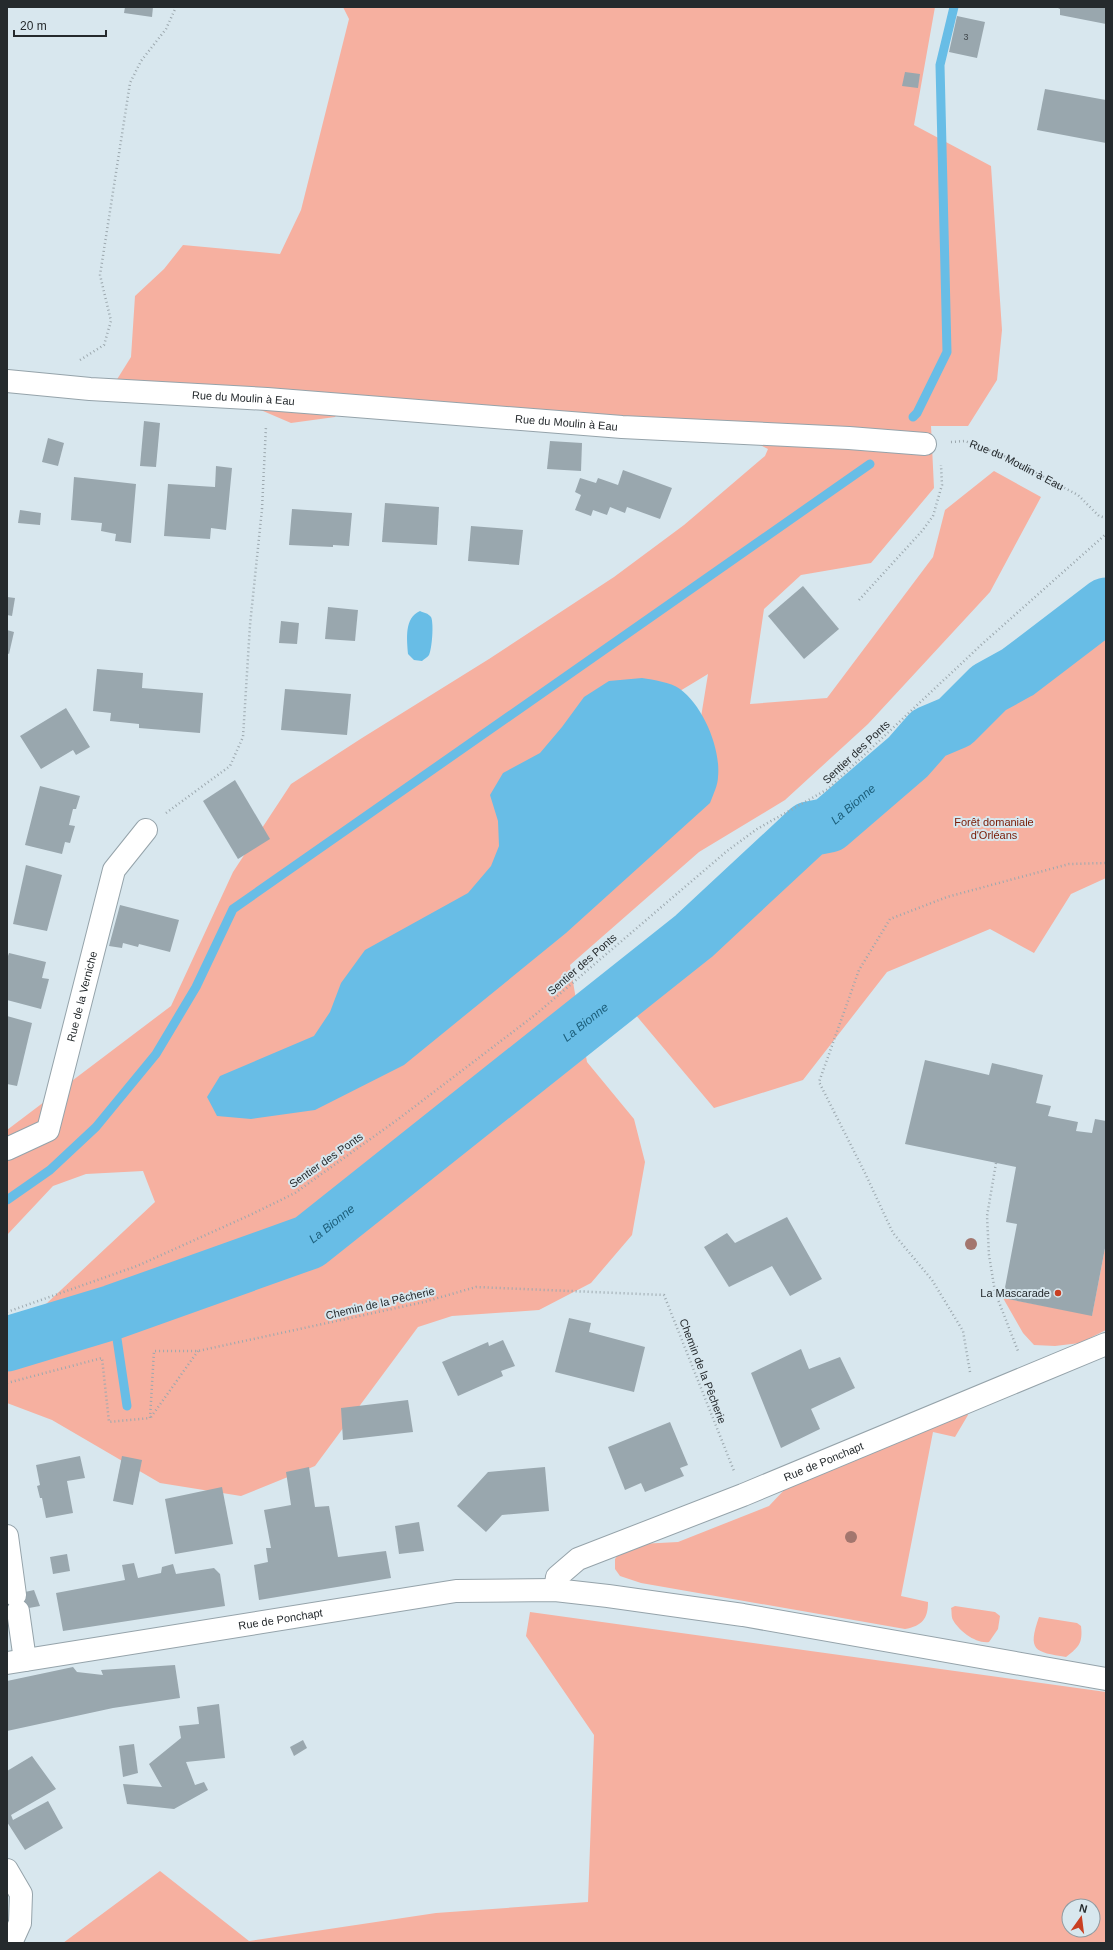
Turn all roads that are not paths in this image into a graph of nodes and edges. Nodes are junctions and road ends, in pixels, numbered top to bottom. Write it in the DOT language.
graph roads {
  1 [pos="7,381"];
  2 [pos="932,443"];
  3 [pos="146,830"];
  4 [pos="7,1149"];
  5 [pos="1106,1344"];
  6 [pos="7,1536"];
  7 [pos="555,1590"];
  8 [pos="16,1662"];
  9 [pos="1106,1679"];
  10 [pos="7,1870"];
  11 [pos="11,1943"];
  1 -- 2 [label="street, Rue du Moulin à Eau"];
  3 -- 4 [label="street, Rue de la Verniche"];
  5 -- 7 [label="street, Rue de Ponchapt"];
  6 -- 8 [label="street"];
  7 -- 8 [label="street, Rue de Ponchapt"];
  7 -- 9 [label="street, Rue de Ponchapt"];
  10 -- 11 [label="street"];
}
